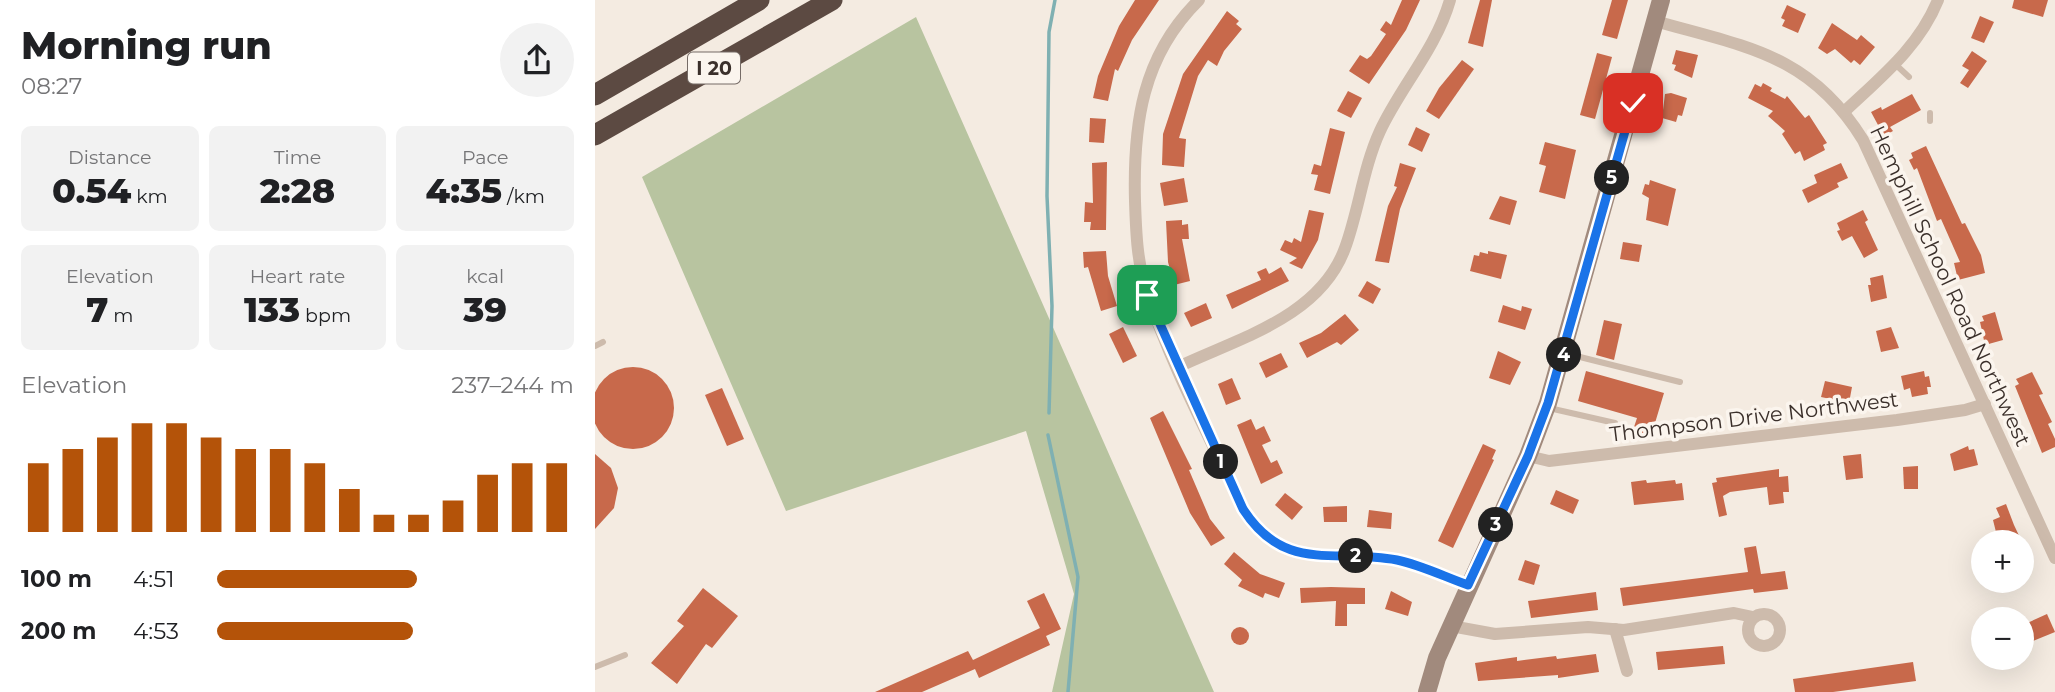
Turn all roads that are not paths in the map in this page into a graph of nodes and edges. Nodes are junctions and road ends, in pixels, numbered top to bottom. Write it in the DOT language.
graph roads {
  1 [pos="759,0"];
  2 [pos="832,0"];
  3 [pos="1199,0"];
  4 [pos="1450,0"];
  5 [pos="1661,0"];
  6 [pos="1938,0"];
  7 [pos="1655,21"];
  8 [pos="1895,64"];
  9 [pos="1909,77"];
  10 [pos="595,95"];
  11 [pos="1845,111"];
  12 [pos="1930,113"];
  13 [pos="1930,121"];
  14 [pos="595,135"];
  15 [pos="604,342"];
  16 [pos="595,346"];
  17 [pos="1564,353"];
  18 [pos="1178,367"];
  19 [pos="1680,382"];
  20 [pos="1985,404"];
  21 [pos="1546,407"];
  22 [pos="1615,423"];
  23 [pos="1528,456"];
  24 [pos="2055,558"];
  25 [pos="1468,585"];
  26 [pos="1753,617"];
  27 [pos="1451,626"];
  28 [pos="1615,629"];
  29 [pos="625,655"];
  30 [pos="595,667"];
  31 [pos="1627,671"];
  32 [pos="1427,692"];
  1 -- 10 [label="highway, I 20"];
  2 -- 14 [label="highway, I 20"];
  3 -- 18 [label="street"];
  4 -- 18 [label="street"];
  5 -- 7 [label="street"];
  6 -- 8 [label="street"];
  7 -- 11 [label="street, Hemphill School Road Northwest"];
  7 -- 17 [label="street"];
  8 -- 9 [label="lane"];
  8 -- 11 [label="street"];
  11 -- 20 [label="street, Hemphill School Road Northwest"];
  12 -- 13 [label="lane"];
  15 -- 16 [label="lane"];
  17 -- 19 [label="lane"];
  17 -- 21 [label="street"];
  18 -- 25 [label="street"];
  20 -- 23 [label="street, Thompson Drive Northwest"];
  20 -- 24 [label="street, Hemphill School Road Northwest"];
  21 -- 22 [label="lane"];
  21 -- 23 [label="street"];
  23 -- 25 [label="street"];
  25 -- 27 [label="street"];
  26 -- 28 [label="street"];
  27 -- 28 [label="street"];
  27 -- 32 [label="street"];
  28 -- 31 [label="street"];
  29 -- 30 [label="lane"];
}
